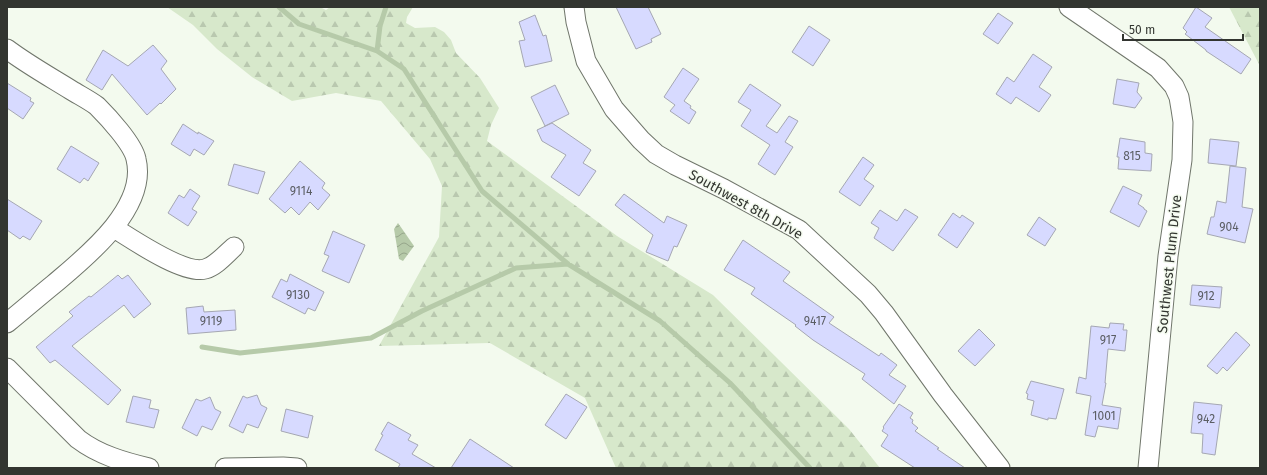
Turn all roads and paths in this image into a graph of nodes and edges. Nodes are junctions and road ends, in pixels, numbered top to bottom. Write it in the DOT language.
graph roads {
  1 [pos="574,7"];
  2 [pos="1069,7"];
  3 [pos="7,49"];
  4 [pos="114,228"];
  5 [pos="234,247"];
  6 [pos="7,323"];
  7 [pos="7,368"];
  8 [pos="149,468"];
  9 [pos="225,468"];
  10 [pos="297,468"];
  11 [pos="1000,468"];
  12 [pos="1148,468"];
  1 -- 11 [label="street, Southwest 8th Drive"];
  2 -- 12 [label="street, Southwest Plum Drive"];
  3 -- 4 [label="street"];
  4 -- 5 [label="street"];
  4 -- 6 [label="street"];
  7 -- 8 [label="street"];
  9 -- 10 [label="street"];
}
